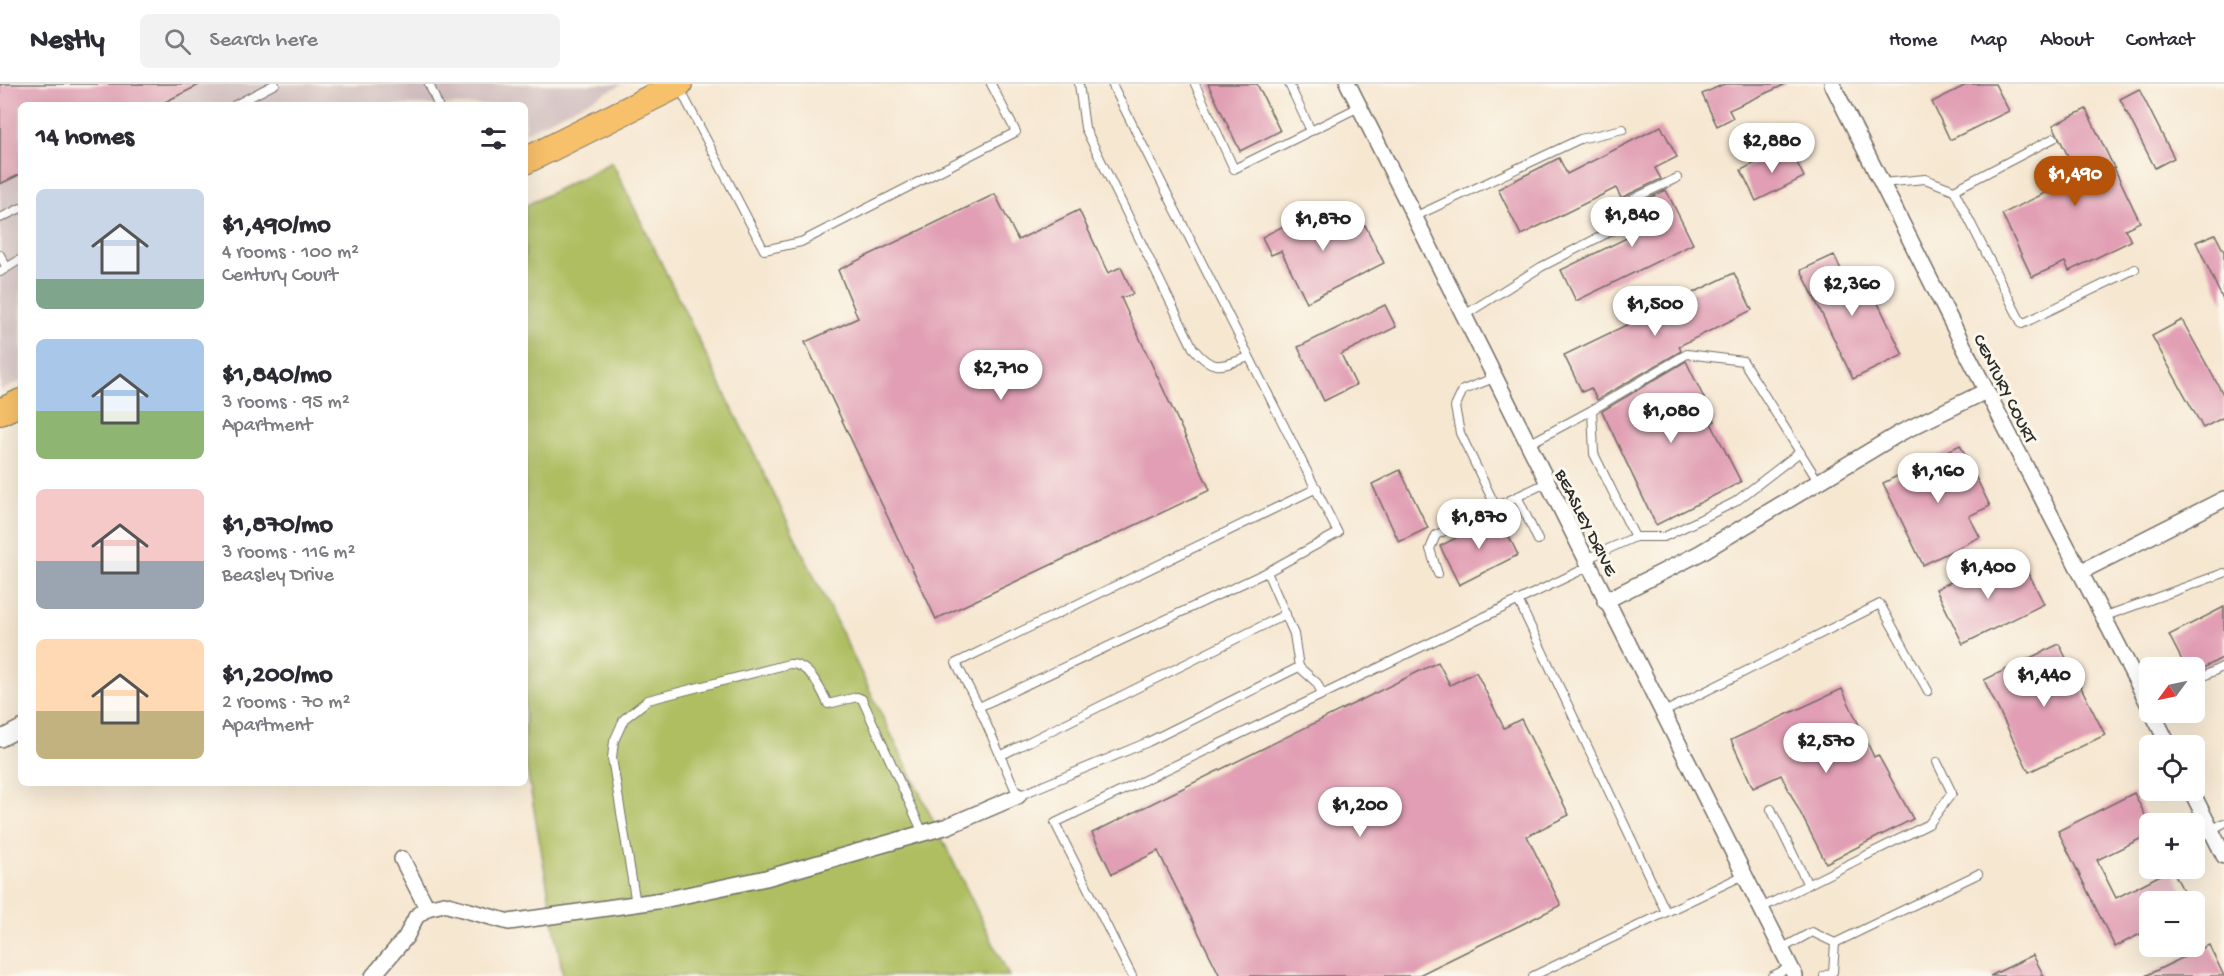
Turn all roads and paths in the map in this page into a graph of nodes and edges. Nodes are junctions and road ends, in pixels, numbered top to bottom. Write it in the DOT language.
graph roads {
  1 [pos="275,84"];
  2 [pos="429,84"];
  3 [pos="678,84"];
  4 [pos="991,84"];
  5 [pos="1080,84"];
  6 [pos="1112,84"];
  7 [pos="1195,84"];
  8 [pos="1289,84"];
  9 [pos="1347,84"];
  10 [pos="1832,84"];
  11 [pos="242,102"];
  12 [pos="437,102"];
  13 [pos="1359,107"];
  14 [pos="1623,129"];
  15 [pos="1311,131"];
  16 [pos="2054,138"];
  17 [pos="528,159"];
  18 [pos="1677,178"];
  19 [pos="1880,183"];
  20 [pos="1954,190"];
  21 [pos="18,209"];
  22 [pos="1414,217"];
  23 [pos="0,218"];
  24 [pos="0,255"];
  25 [pos="18,261"];
  26 [pos="2135,268"];
  27 [pos="3,269"];
  28 [pos="1463,316"];
  29 [pos="1249,357"];
  30 [pos="1494,378"];
  31 [pos="1986,391"];
  32 [pos="18,403"];
  33 [pos="1592,410"];
  34 [pos="0,412"];
  35 [pos="1527,445"];
  36 [pos="1800,452"];
  37 [pos="1818,481"];
  38 [pos="1546,483"];
  39 [pos="1317,488"];
  40 [pos="1518,496"];
  41 [pos="2224,499"];
  42 [pos="1496,507"];
  43 [pos="1635,537"];
  44 [pos="1538,540"];
  45 [pos="1586,563"];
  46 [pos="1267,572"];
  47 [pos="2080,572"];
  48 [pos="2224,573"];
  49 [pos="1438,574"];
  50 [pos="1605,601"];
  51 [pos="1519,602"];
  52 [pos="1286,615"];
  53 [pos="2103,617"];
  54 [pos="2224,666"];
  55 [pos="1299,667"];
  56 [pos="2205,676"];
  57 [pos="2139,686"];
  58 [pos="1928,691"];
  59 [pos="1322,694"];
  60 [pos="979,707"];
  61 [pos="1662,713"];
  62 [pos="18,730"];
  63 [pos="0,739"];
  64 [pos="1000,756"];
  65 [pos="1937,762"];
  66 [pos="1018,796"];
  67 [pos="2199,801"];
  68 [pos="1771,809"];
  69 [pos="2218,826"];
  70 [pos="923,833"];
  71 [pos="2224,855"];
  72 [pos="402,860"];
  73 [pos="1978,874"];
  74 [pos="1744,875"];
  75 [pos="1808,885"];
  76 [pos="636,904"];
  77 [pos="427,908"];
  78 [pos="1761,908"];
  79 [pos="1666,912"];
  80 [pos="1835,943"];
  81 [pos="1781,949"];
  82 [pos="1793,972"];
  83 [pos="373,976"];
  84 [pos="1132,976"];
  85 [pos="1533,976"];
  86 [pos="1772,976"];
  87 [pos="1824,976"];
  1 -- 11 [label="lane"];
  2 -- 12 [label="lane"];
  3 -- 4 [label="lane"];
  3 -- 17 [label="main road"];
  5 -- 29 [label="lane"];
  6 -- 29 [label="lane"];
  7 -- 15 [label="lane"];
  8 -- 15 [label="lane"];
  9 -- 13 [label="street, BEASLEY DRIVE"];
  10 -- 19 [label="street, CENTURY COURT"];
  13 -- 15 [label="lane"];
  13 -- 22 [label="street, BEASLEY DRIVE"];
  14 -- 22 [label="lane"];
  16 -- 20 [label="lane"];
  18 -- 28 [label="lane"];
  19 -- 20 [label="lane"];
  19 -- 31 [label="street, CENTURY COURT"];
  20 -- 26 [label="lane"];
  21 -- 23 [label="lane"];
  22 -- 28 [label="street, BEASLEY DRIVE"];
  24 -- 27 [label="lane"];
  25 -- 27 [label="lane"];
  28 -- 30 [label="street, BEASLEY DRIVE"];
  29 -- 39 [label="lane"];
  30 -- 35 [label="street, BEASLEY DRIVE"];
  30 -- 42 [label="lane"];
  31 -- 37 [label="street"];
  31 -- 47 [label="street, CENTURY COURT"];
  32 -- 34 [label="main road"];
  33 -- 35 [label="lane"];
  33 -- 36 [label="lane"];
  33 -- 43 [label="lane"];
  35 -- 38 [label="street, BEASLEY DRIVE"];
  36 -- 37 [label="lane"];
  36 -- 43 [label="lane"];
  37 -- 50 [label="street"];
  38 -- 40 [label="lane"];
  38 -- 45 [label="street, BEASLEY DRIVE"];
  39 -- 46 [label="lane"];
  39 -- 60 [label="lane"];
  40 -- 42 [label="lane"];
  40 -- 44 [label="lane"];
  41 -- 47 [label="street"];
  42 -- 49 [label="lane"];
  43 -- 45 [label="lane"];
  45 -- 50 [label="street, BEASLEY DRIVE"];
  45 -- 51 [label="lane"];
  46 -- 52 [label="lane"];
  46 -- 60 [label="lane"];
  47 -- 53 [label="street, CENTURY COURT"];
  48 -- 53 [label="lane"];
  50 -- 61 [label="street, BEASLEY DRIVE"];
  51 -- 59 [label="lane"];
  51 -- 79 [label="lane"];
  52 -- 55 [label="lane"];
  52 -- 64 [label="lane"];
  53 -- 57 [label="street, CENTURY COURT"];
  54 -- 56 [label="lane"];
  55 -- 59 [label="lane"];
  55 -- 66 [label="lane"];
  58 -- 61 [label="lane"];
  59 -- 84 [label="lane"];
  60 -- 64 [label="lane"];
  61 -- 74 [label="street, BEASLEY DRIVE"];
  62 -- 63 [label="street"];
  64 -- 66 [label="lane"];
  65 -- 75 [label="lane"];
  66 -- 70 [label="street"];
  67 -- 69 [label="street"];
  68 -- 75 [label="lane"];
  69 -- 71 [label="street"];
  70 -- 76 [label="street"];
  70 -- 76 [label="lane"];
  72 -- 77 [label="street"];
  73 -- 80 [label="lane"];
  74 -- 78 [label="street, BEASLEY DRIVE"];
  74 -- 79 [label="lane"];
  75 -- 78 [label="lane"];
  76 -- 77 [label="street"];
  77 -- 83 [label="street"];
  78 -- 81 [label="street, BEASLEY DRIVE"];
  79 -- 85 [label="lane"];
  80 -- 81 [label="lane"];
  80 -- 87 [label="lane"];
  81 -- 82 [label="street, BEASLEY DRIVE"];
  82 -- 86 [label="lane"];
}
